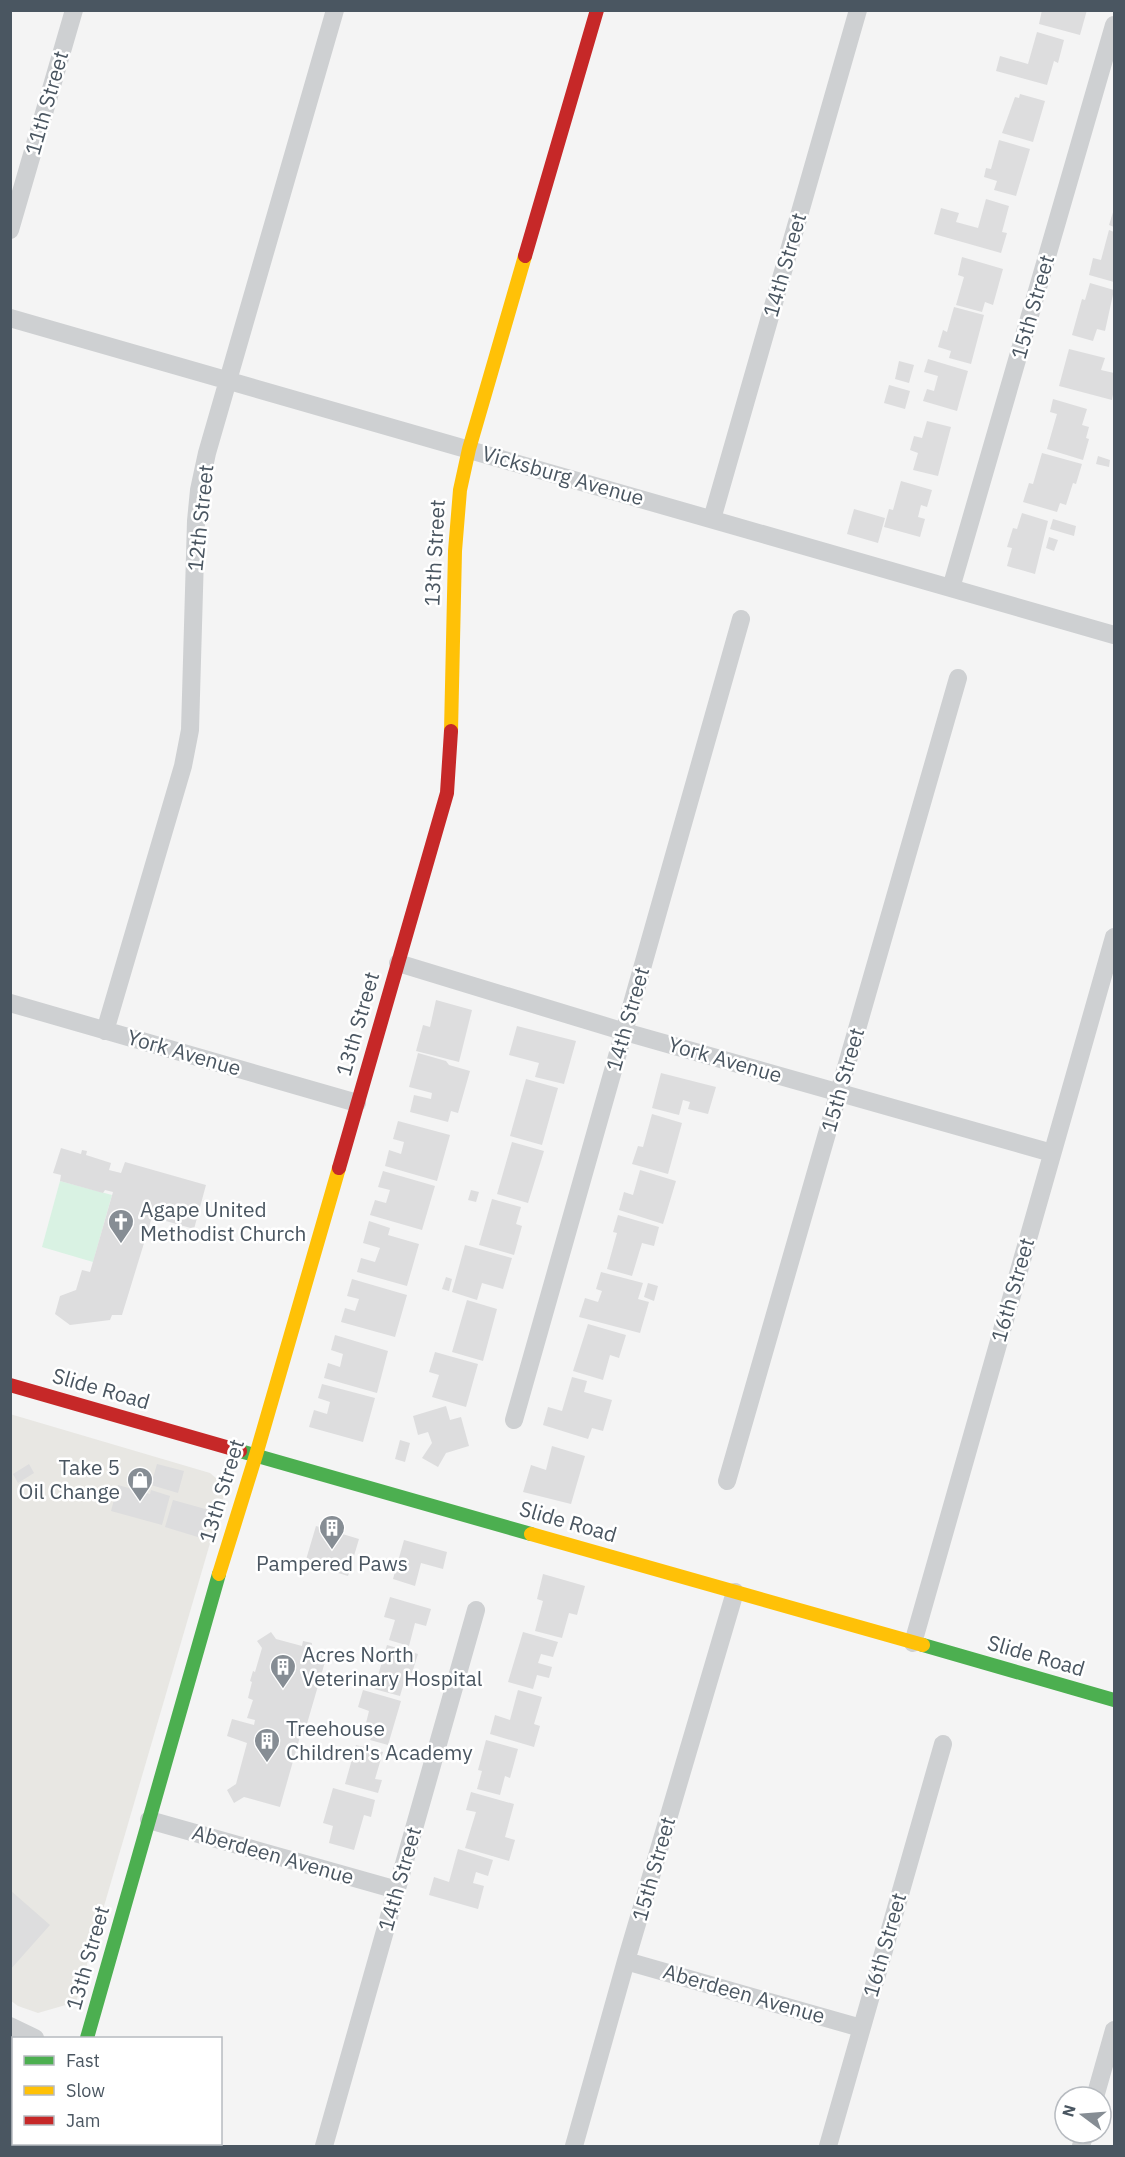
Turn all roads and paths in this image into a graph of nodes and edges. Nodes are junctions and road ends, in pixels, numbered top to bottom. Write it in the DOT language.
graph roads {
  1 [pos="74,10"];
  2 [pos="335,10"];
  3 [pos="597,10"];
  4 [pos="858,10"];
  5 [pos="1114,25"];
  6 [pos="10,230"];
  7 [pos="10,318"];
  8 [pos="228,381"];
  9 [pos="469,449"];
  10 [pos="712,519"];
  11 [pos="951,588"];
  12 [pos="741,619"];
  13 [pos="1114,634"];
  14 [pos="958,678"];
  15 [pos="1114,938"];
  16 [pos="398,963"];
  17 [pos="10,1004"];
  18 [pos="105,1031"];
  19 [pos="625,1032"];
  20 [pos="839,1092"];
  21 [pos="357,1103"];
  22 [pos="1052,1153"];
  23 [pos="10,1384"];
  24 [pos="514,1419"];
  25 [pos="256,1455"];
  26 [pos="727,1481"];
  27 [pos="735,1592"];
  28 [pos="476,1610"];
  29 [pos="913,1642"];
  30 [pos="1114,1700"];
  31 [pos="943,1744"];
  32 [pos="149,1820"];
  33 [pos="397,1890"];
  34 [pos="627,1961"];
  35 [pos="10,2026"];
  36 [pos="861,2028"];
  37 [pos="1114,2030"];
  38 [pos="33,2037"];
  39 [pos="87,2037"];
  40 [pos="1098,2085"];
  41 [pos="324,2146"];
  42 [pos="574,2146"];
  43 [pos="828,2146"];
  1 -- 6 [label="street, 11th Street"];
  2 -- 8 [label="street, 12th Street"];
  3 -- 9 [label="street, 13th Street"];
  4 -- 10 [label="street, 14th Street"];
  5 -- 11 [label="street, 15th Street"];
  7 -- 8 [label="street, Vicksburg Avenue"];
  8 -- 9 [label="street, Vicksburg Avenue"];
  8 -- 18 [label="street, 12th Street"];
  9 -- 10 [label="street, Vicksburg Avenue"];
  9 -- 16 [label="street, 13th Street"];
  10 -- 11 [label="street, Vicksburg Avenue"];
  11 -- 13 [label="street, Vicksburg Avenue"];
  12 -- 19 [label="street, 14th Street"];
  14 -- 20 [label="street, 15th Street"];
  15 -- 22 [label="street, 16th Street"];
  16 -- 19 [label="street, York Avenue"];
  16 -- 21 [label="street, 13th Street"];
  17 -- 18 [label="street, York Avenue"];
  18 -- 21 [label="street, York Avenue"];
  19 -- 20 [label="street, York Avenue"];
  19 -- 24 [label="street, 14th Street"];
  20 -- 22 [label="street, York Avenue"];
  20 -- 26 [label="street, 15th Street"];
  21 -- 25 [label="street, 13th Street"];
  22 -- 29 [label="street, 16th Street"];
  23 -- 25 [label="street, Slide Road"];
  25 -- 27 [label="street, Slide Road"];
  25 -- 32 [label="street, 13th Street"];
  27 -- 29 [label="street, Slide Road"];
  27 -- 34 [label="street, 15th Street"];
  28 -- 33 [label="street, 14th Street"];
  29 -- 30 [label="street, Slide Road"];
  31 -- 36 [label="street, 16th Street"];
  32 -- 33 [label="street, Aberdeen Avenue"];
  32 -- 39 [label="street, 13th Street"];
  33 -- 41 [label="street, 14th Street"];
  34 -- 36 [label="street, Aberdeen Avenue"];
  34 -- 42 [label="street, 15th Street"];
  35 -- 38 [label="street"];
  36 -- 43 [label="street, 16th Street"];
  37 -- 40 [label="street"];
}
